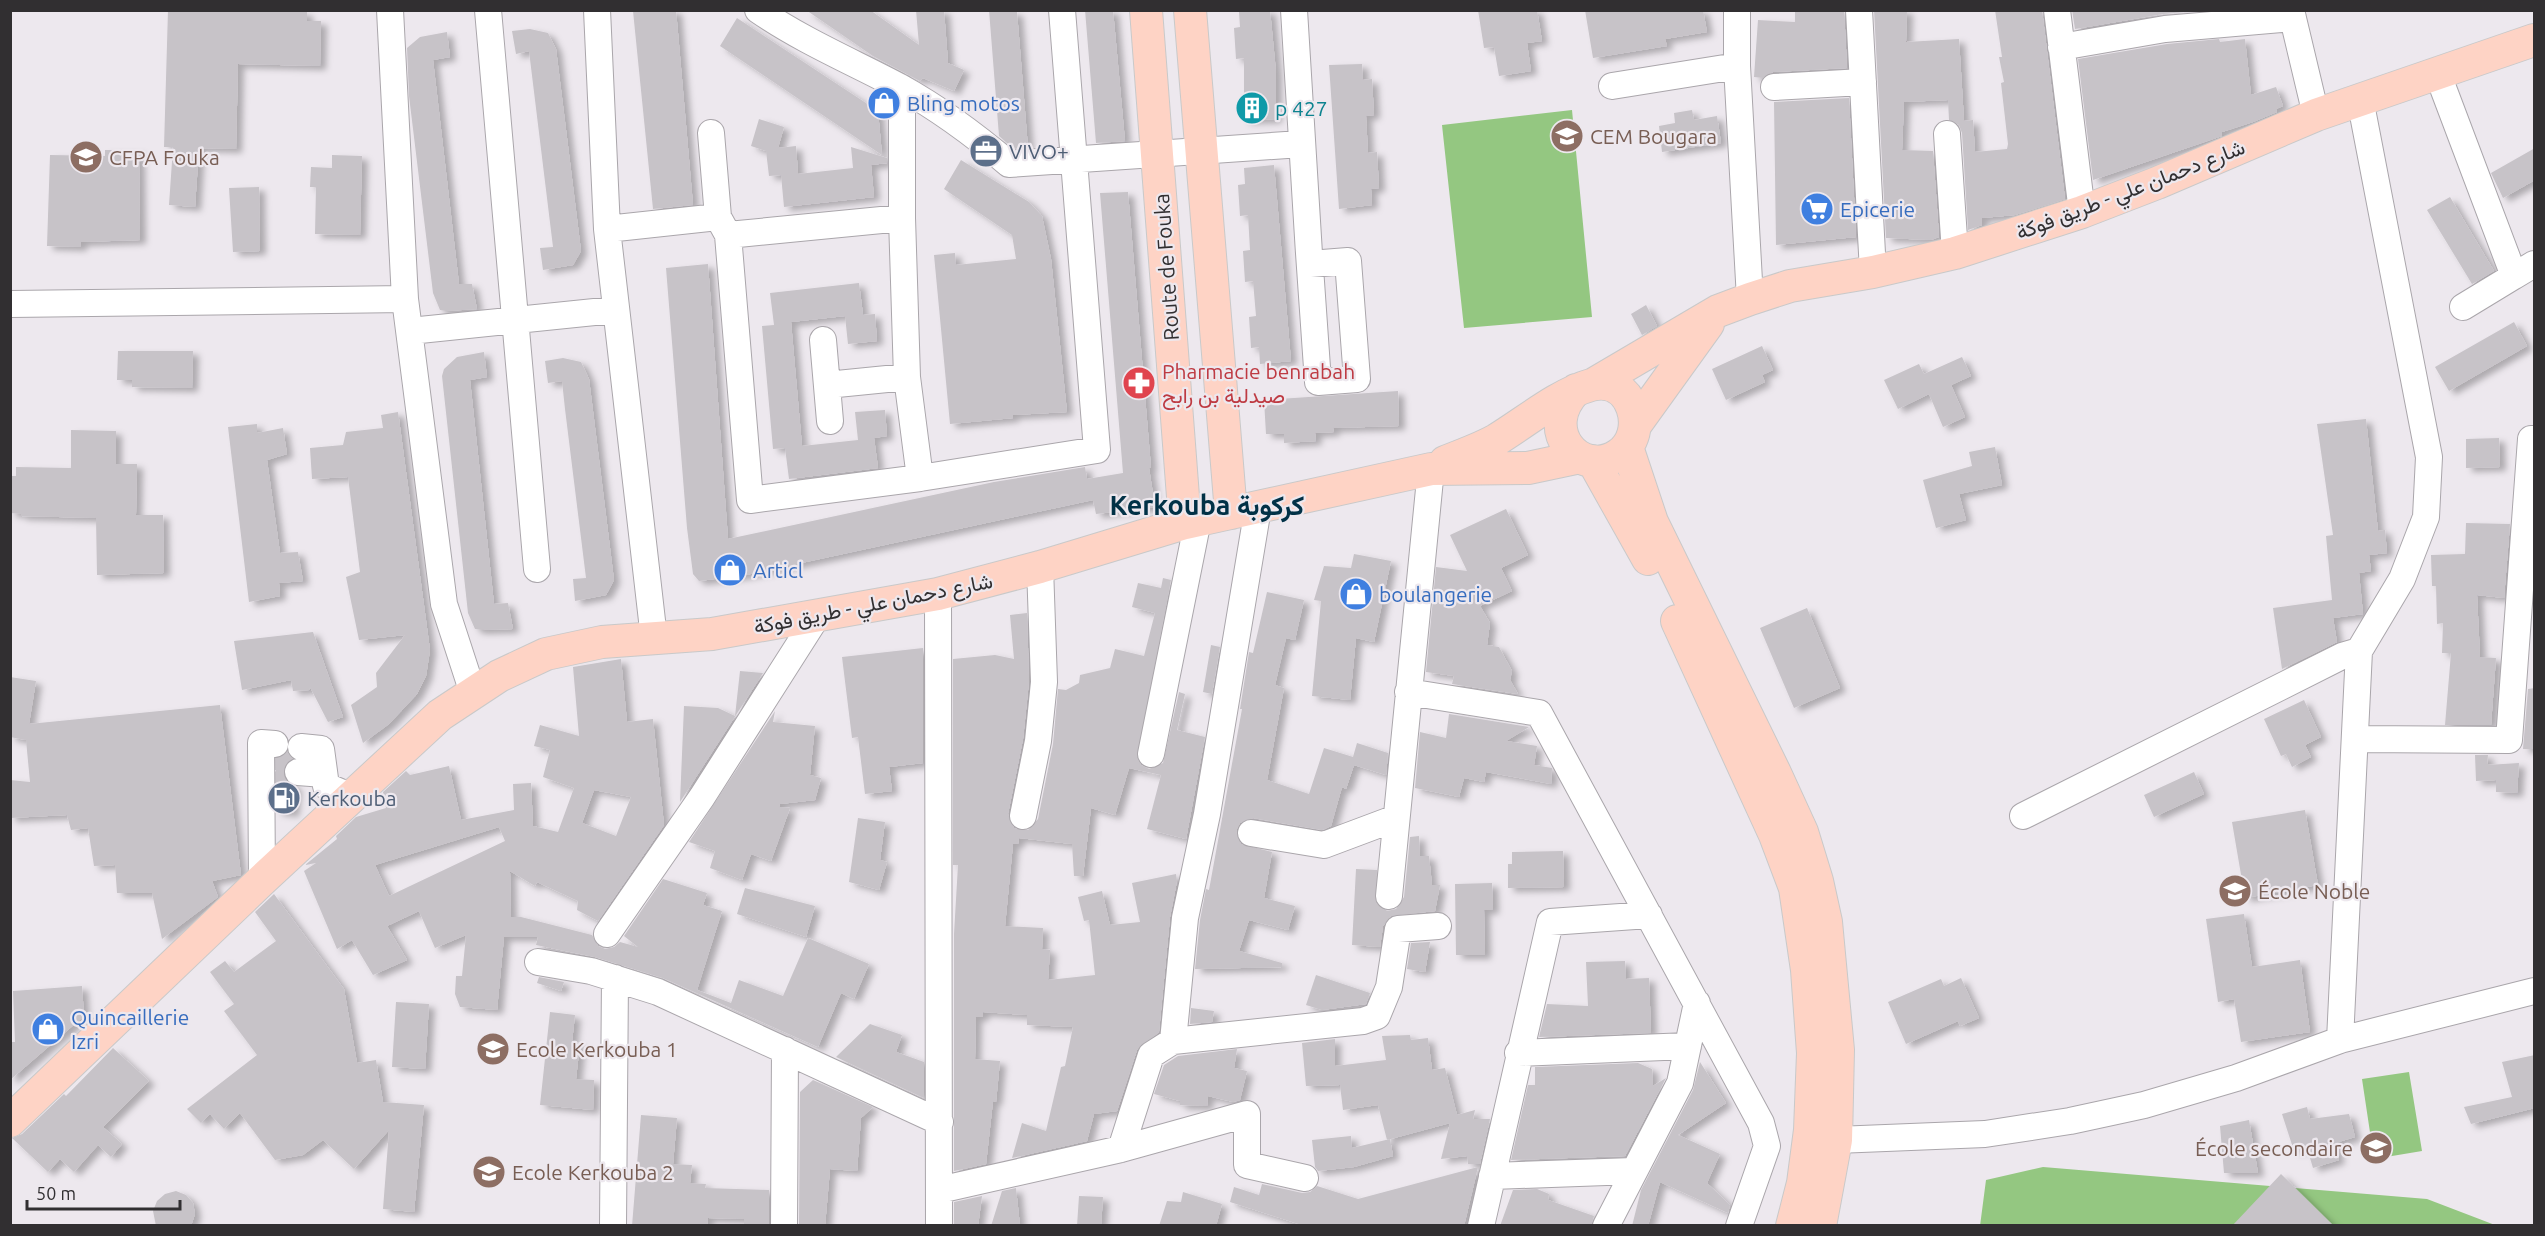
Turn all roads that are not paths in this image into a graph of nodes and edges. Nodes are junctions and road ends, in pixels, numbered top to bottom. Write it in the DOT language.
graph roads {
  1 [pos="390,10"];
  2 [pos="488,10"];
  3 [pos="597,10"];
  4 [pos="758,10"];
  5 [pos="1062,10"];
  6 [pos="1146,10"];
  7 [pos="1190,10"];
  8 [pos="1294,10"];
  9 [pos="1737,10"];
  10 [pos="1859,10"];
  11 [pos="2057,10"];
  12 [pos="2292,14"];
  13 [pos="788,19"];
  14 [pos="2163,20"];
  15 [pos="2535,39"];
  16 [pos="2061,47"];
  17 [pos="1737,66"];
  18 [pos="2437,72"];
  19 [pos="1863,82"];
  20 [pos="1612,86"];
  21 [pos="1774,87"];
  22 [pos="902,88"];
  23 [pos="2360,99"];
  24 [pos="2316,115"];
  25 [pos="711,133"];
  26 [pos="1947,134"];
  27 [pos="1302,144"];
  28 [pos="1201,150"];
  29 [pos="1157,154"];
  30 [pos="1073,158"];
  31 [pos="2082,212"];
  32 [pos="902,218"];
  33 [pos="723,226"];
  34 [pos="607,229"];
  35 [pos="1955,253"];
  36 [pos="1310,264"];
  37 [pos="2524,270"];
  38 [pos="1873,273"];
  39 [pos="405,299"];
  40 [pos="1750,299"];
  41 [pos="10,304"];
  42 [pos="2463,307"];
  43 [pos="614,310"];
  44 [pos="1718,311"];
  45 [pos="515,320"];
  46 [pos="410,331"];
  47 [pos="823,340"];
  48 [pos="907,377"];
  49 [pos="827,385"];
  50 [pos="1585,387"];
  51 [pos="830,421"];
  52 [pos="1631,436"];
  53 [pos="2535,439"];
  54 [pos="1587,459"];
  55 [pos="1431,469"];
  56 [pos="920,477"];
  57 [pos="1245,511"];
  58 [pos="1192,522"];
  59 [pos="1040,567"];
  60 [pos="537,568"];
  61 [pos="938,594"];
  62 [pos="816,618"];
  63 [pos="654,638"];
  64 [pos="2359,651"];
  65 [pos="1408,692"];
  66 [pos="473,693"];
  67 [pos="2356,739"];
  68 [pos="1151,754"];
  69 [pos="309,762"];
  70 [pos="268,766"];
  71 [pos="352,797"];
  72 [pos="1023,816"];
  73 [pos="2023,816"];
  74 [pos="1396,818"];
  75 [pos="1251,833"];
  76 [pos="262,880"];
  77 [pos="1389,896"];
  78 [pos="1649,915"];
  79 [pos="1438,926"];
  80 [pos="606,934"];
  81 [pos="538,962"];
  82 [pos="615,978"];
  83 [pos="2535,990"];
  84 [pos="1697,1003"];
  85 [pos="1173,1041"];
  86 [pos="2340,1041"];
  87 [pos="1688,1046"];
  88 [pos="784,1050"];
  89 [pos="1518,1053"];
  90 [pos="10,1121"];
  91 [pos="940,1122"];
  92 [pos="1836,1140"];
  93 [pos="1121,1149"];
  94 [pos="1634,1171"];
  95 [pos="1492,1176"];
  96 [pos="1305,1178"];
  97 [pos="939,1190"];
  98 [pos="613,1226"];
  99 [pos="784,1226"];
  100 [pos="939,1226"];
  101 [pos="1481,1226"];
  102 [pos="1606,1226"];
  103 [pos="1739,1226"];
  104 [pos="1792,1226"];
  105 [pos="1820,1226"];
  1 -- 39 [label="street"];
  2 -- 45 [label="street"];
  3 -- 34 [label="street"];
  4 -- 13 [label="street"];
  5 -- 30 [label="street"];
  6 -- 29 [label="main road, Route de Fouka"];
  7 -- 28 [label="main road, Route de Fouka"];
  8 -- 27 [label="street"];
  9 -- 17 [label="street"];
  10 -- 19 [label="street"];
  11 -- 16 [label="street"];
  12 -- 14 [label="street"];
  12 -- 24 [label="street"];
  13 -- 22 [label="street"];
  14 -- 16 [label="street"];
  15 -- 18 [label="main road, شارع دحمان علي - طريق فوكة"];
  16 -- 31 [label="street"];
  17 -- 20 [label="street"];
  17 -- 40 [label="street"];
  18 -- 23 [label="main road, شارع دحمان علي - طريق فوكة"];
  18 -- 37 [label="street"];
  19 -- 21 [label="street"];
  19 -- 38 [label="street"];
  22 -- 30 [label="street"];
  22 -- 32 [label="street"];
  23 -- 24 [label="main road, شارع دحمان علي - طريق فوكة"];
  23 -- 64 [label="street"];
  24 -- 31 [label="main road, شارع دحمان علي - طريق فوكة"];
  25 -- 33 [label="street"];
  26 -- 35 [label="street"];
  27 -- 28 [label="street"];
  27 -- 36 [label="street"];
  28 -- 29 [label="street"];
  28 -- 57 [label="main road, Route de Fouka"];
  29 -- 30 [label="street"];
  29 -- 58 [label="main road, Route de Fouka"];
  30 -- 56 [label="street"];
  31 -- 35 [label="main road, شارع دحمان علي - طريق فوكة"];
  32 -- 33 [label="street"];
  32 -- 48 [label="street"];
  33 -- 34 [label="street"];
  33 -- 56 [label="street"];
  34 -- 43 [label="street"];
  35 -- 38 [label="main road, شارع دحمان علي - طريق فوكة"];
  37 -- 42 [label="street"];
  38 -- 40 [label="main road, شارع دحمان علي - طريق فوكة"];
  39 -- 41 [label="street"];
  39 -- 46 [label="street"];
  40 -- 44 [label="main road, شارع دحمان علي - طريق فوكة"];
  43 -- 45 [label="street"];
  43 -- 63 [label="street"];
  44 -- 50 [label="main road, شارع دحمان علي - طريق فوكة"];
  44 -- 52 [label="main road"];
  45 -- 46 [label="street"];
  45 -- 60 [label="street"];
  46 -- 66 [label="street"];
  47 -- 49 [label="street"];
  48 -- 49 [label="street"];
  48 -- 56 [label="street"];
  49 -- 51 [label="street"];
  50 -- 52 [label="main road"];
  50 -- 54 [label="main road"];
  50 -- 55 [label="main road, شارع دحمان علي - طريق فوكة"];
  52 -- 54 [label="main road"];
  52 -- 92 [label="main road"];
  53 -- 67 [label="street"];
  54 -- 55 [label="main road, شارع دحمان علي - طريق فوكة"];
  54 -- 104 [label="main road"];
  55 -- 57 [label="main road, شارع دحمان علي - طريق فوكة"];
  55 -- 65 [label="street"];
  57 -- 58 [label="main road, شارع دحمان علي - طريق فوكة"];
  57 -- 85 [label="street"];
  58 -- 59 [label="main road, شارع دحمان علي - طريق فوكة"];
  58 -- 68 [label="street"];
  59 -- 61 [label="main road, شارع دحمان علي - طريق فوكة"];
  59 -- 72 [label="street"];
  61 -- 62 [label="main road, شارع دحمان علي - طريق فوكة"];
  61 -- 91 [label="street"];
  62 -- 63 [label="main road, شارع دحمان علي - طريق فوكة"];
  62 -- 80 [label="street"];
  63 -- 66 [label="main road, شارع دحمان علي - طريق فوكة"];
  64 -- 67 [label="street"];
  64 -- 73 [label="street"];
  65 -- 74 [label="street"];
  65 -- 78 [label="street"];
  66 -- 71 [label="main road, شارع دحمان علي - طريق فوكة"];
  67 -- 86 [label="street"];
  69 -- 71 [label="street"];
  70 -- 76 [label="street"];
  71 -- 76 [label="main road, شارع دحمان علي - طريق فوكة"];
  74 -- 75 [label="street"];
  74 -- 77 [label="street"];
  76 -- 90 [label="main road, شارع دحمان علي - طريق فوكة"];
  78 -- 84 [label="street"];
  78 -- 89 [label="street"];
  79 -- 85 [label="street"];
  81 -- 82 [label="street"];
  82 -- 88 [label="street"];
  82 -- 98 [label="street"];
  83 -- 86 [label="street"];
  84 -- 87 [label="street"];
  84 -- 103 [label="street"];
  85 -- 93 [label="street"];
  86 -- 92 [label="street"];
  87 -- 89 [label="street"];
  87 -- 94 [label="street"];
  88 -- 91 [label="street"];
  88 -- 99 [label="street"];
  89 -- 95 [label="street"];
  91 -- 97 [label="street"];
  92 -- 105 [label="main road"];
  93 -- 96 [label="street"];
  93 -- 97 [label="street"];
  94 -- 95 [label="street"];
  94 -- 102 [label="street"];
  95 -- 101 [label="street"];
  97 -- 100 [label="street"];
}
